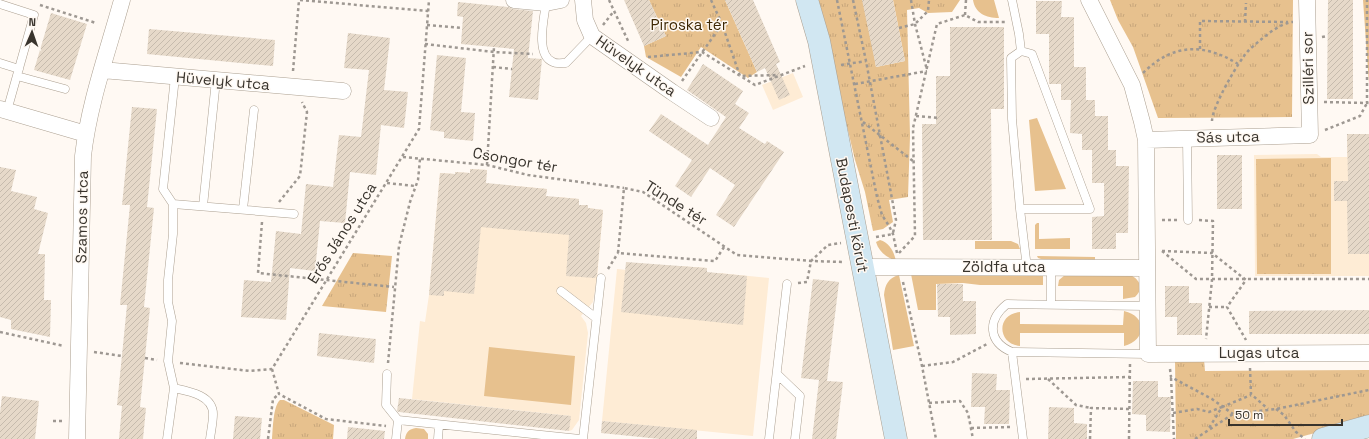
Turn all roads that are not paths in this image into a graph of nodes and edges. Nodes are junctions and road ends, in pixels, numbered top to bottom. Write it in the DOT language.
graph roads {
  1 [pos="122,0"];
  2 [pos="514,0"];
  3 [pos="583,0"];
  4 [pos="807,0"];
  5 [pos="1012,0"];
  6 [pos="1089,0"];
  7 [pos="1307,0"];
  8 [pos="553,2"];
  9 [pos="0,4"];
  10 [pos="592,36"];
  11 [pos="1021,51"];
  12 [pos="0,63"];
  13 [pos="102,70"];
  14 [pos="18,72"];
  15 [pos="176,77"];
  16 [pos="216,80"];
  17 [pos="65,89"];
  18 [pos="343,91"];
  19 [pos="4,110"];
  20 [pos="254,110"];
  21 [pos="712,118"];
  22 [pos="86,134"];
  23 [pos="1310,136"];
  24 [pos="1187,138"];
  25 [pos="1146,140"];
  26 [pos="173,204"];
  27 [pos="203,206"];
  28 [pos="1020,209"];
  29 [pos="243,210"];
  30 [pos="294,214"];
  31 [pos="1188,220"];
  32 [pos="853,265"];
  33 [pos="1027,268"];
  34 [pos="1051,268"];
  35 [pos="1147,268"];
  36 [pos="601,278"];
  37 [pos="787,284"];
  38 [pos="561,291"];
  39 [pos="1051,304"];
  40 [pos="1147,306"];
  41 [pos="596,318"];
  42 [pos="1012,352"];
  43 [pos="1369,353"];
  44 [pos="1148,354"];
  45 [pos="387,374"];
  46 [pos="777,374"];
  47 [pos="174,388"];
  48 [pos="397,424"];
  49 [pos="439,424"];
  50 [pos="1369,426"];
  51 [pos="894,436"];
  52 [pos="77,439"];
  53 [pos="167,439"];
  54 [pos="210,439"];
  55 [pos="396,439"];
  56 [pos="438,439"];
  57 [pos="581,439"];
  58 [pos="769,439"];
  59 [pos="796,439"];
  60 [pos="1023,439"];
  61 [pos="1323,439"];
  1 -- 13 [label="street, Szamos utca"];
  2 -- 8 [label="street"];
  3 -- 10 [label="street, Hüvelyk utca"];
  4 -- 32 [label="street, Budapesti körút"];
  5 -- 11 [label="lane"];
  6 -- 25 [label="street"];
  7 -- 23 [label="street, Szilléri sor"];
  8 -- 10 [label="lane"];
  9 -- 14 [label="lane"];
  10 -- 21 [label="street, Hüvelyk utca"];
  11 -- 28 [label="lane"];
  11 -- 28 [label="lane"];
  12 -- 14 [label="lane"];
  13 -- 15 [label="street, Hüvelyk utca"];
  13 -- 22 [label="street, Szamos utca"];
  14 -- 17 [label="lane"];
  14 -- 19 [label="lane"];
  15 -- 16 [label="street, Hüvelyk utca"];
  15 -- 26 [label="lane"];
  16 -- 18 [label="street, Hüvelyk utca"];
  16 -- 27 [label="lane"];
  19 -- 22 [label="street"];
  20 -- 29 [label="lane"];
  22 -- 52 [label="street, Szamos utca"];
  23 -- 24 [label="street, Sás utca"];
  24 -- 25 [label="street, Sás utca"];
  24 -- 31 [label="lane"];
  25 -- 35 [label="street"];
  26 -- 27 [label="lane"];
  26 -- 47 [label="lane"];
  27 -- 29 [label="lane"];
  28 -- 33 [label="lane"];
  29 -- 30 [label="lane"];
  32 -- 33 [label="street, Zöldfa utca"];
  32 -- 51 [label="street, Budapesti körút"];
  33 -- 34 [label="street, Zöldfa utca"];
  34 -- 35 [label="street, Zöldfa utca"];
  34 -- 39 [label="lane"];
  35 -- 40 [label="street"];
  36 -- 41 [label="lane"];
  37 -- 46 [label="lane"];
  38 -- 41 [label="lane"];
  39 -- 40 [label="lane"];
  39 -- 42 [label="lane"];
  40 -- 44 [label="street"];
  41 -- 57 [label="lane"];
  42 -- 44 [label="lane"];
  42 -- 60 [label="lane"];
  43 -- 44 [label="street, Lugas utca"];
  45 -- 48 [label="lane"];
  46 -- 58 [label="lane"];
  46 -- 59 [label="lane"];
  47 -- 53 [label="lane"];
  47 -- 54 [label="lane"];
  48 -- 49 [label="lane"];
  48 -- 55 [label="lane"];
  49 -- 56 [label="lane"];
  49 -- 57 [label="lane"];
  50 -- 61 [label="street"];
}
